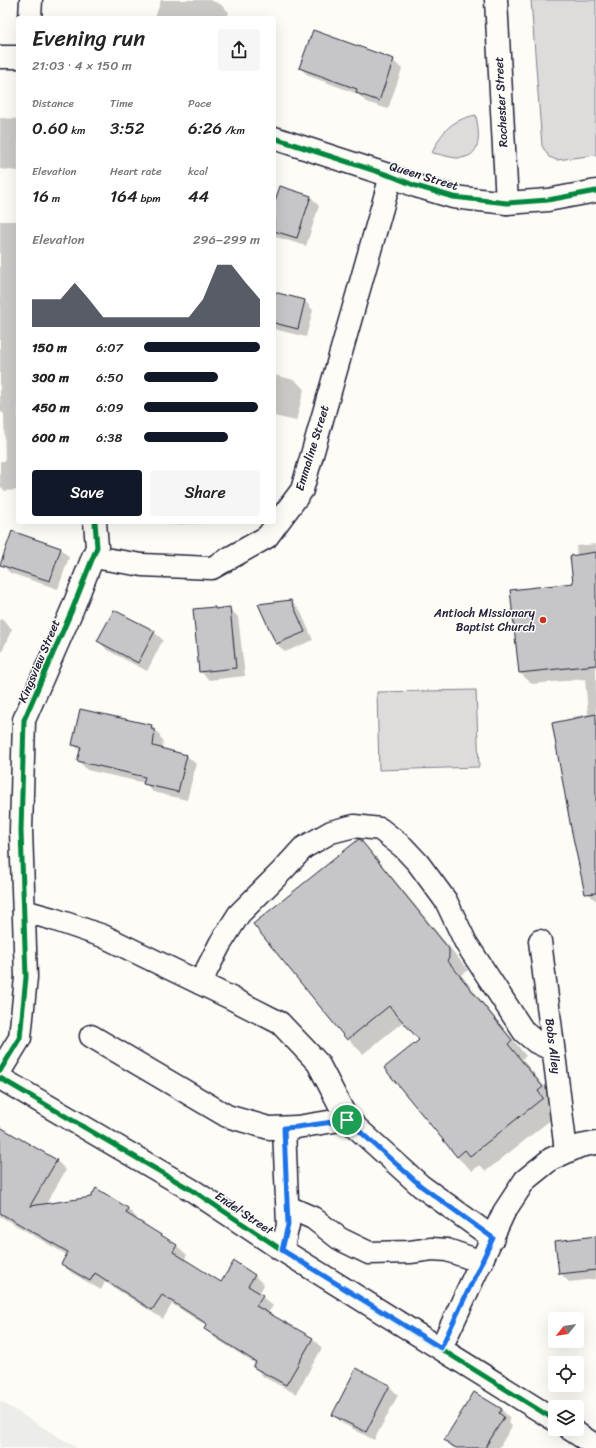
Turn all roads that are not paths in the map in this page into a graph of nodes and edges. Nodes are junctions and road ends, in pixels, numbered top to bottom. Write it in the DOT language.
graph roads {
  1 [pos="31,0"];
  2 [pos="496,0"];
  3 [pos="30,16"];
  4 [pos="0,57"];
  5 [pos="16,57"];
  6 [pos="276,139"];
  7 [pos="391,176"];
  8 [pos="596,191"];
  9 [pos="508,203"];
  10 [pos="95,524"];
  11 [pos="93,557"];
  12 [pos="24,911"];
  13 [pos="540,941"];
  14 [pos="200,983"];
  15 [pos="91,1036"];
  16 [pos="553,1050"];
  17 [pos="0,1071"];
  18 [pos="0,1078"];
  19 [pos="347,1120"];
  20 [pos="284,1128"];
  21 [pos="596,1143"];
  22 [pos="566,1151"];
  23 [pos="288,1207"];
  24 [pos="493,1238"];
  25 [pos="282,1250"];
  26 [pos="482,1262"];
  27 [pos="441,1348"];
  28 [pos="548,1416"];
  29 [pos="581,1436"];
  30 [pos="596,1446"];
  1 -- 3 [label="street"];
  2 -- 9 [label="street, Rochester Street"];
  4 -- 5 [label="street"];
  6 -- 7 [label="street, Queen Street"];
  7 -- 9 [label="street, Queen Street"];
  7 -- 11 [label="street, Emmaline Street"];
  8 -- 9 [label="street, Queen Street"];
  10 -- 11 [label="street, Kingsview Street"];
  11 -- 12 [label="street, Kingsview Street"];
  12 -- 14 [label="street"];
  12 -- 17 [label="street, Kingsview Street"];
  13 -- 16 [label="street, Bobs Alley"];
  14 -- 16 [label="street"];
  14 -- 19 [label="street"];
  15 -- 20 [label="street"];
  16 -- 22 [label="street, Bobs Alley"];
  18 -- 25 [label="street, Endel Street"];
  19 -- 20 [label="street"];
  19 -- 24 [label="street"];
  20 -- 23 [label="street"];
  21 -- 22 [label="street"];
  22 -- 24 [label="street"];
  23 -- 25 [label="street"];
  23 -- 26 [label="street"];
  24 -- 26 [label="street"];
  25 -- 27 [label="street, Endel Street"];
  26 -- 27 [label="street"];
  27 -- 28 [label="street, Endel Street"];
  29 -- 30 [label="street"];
}
